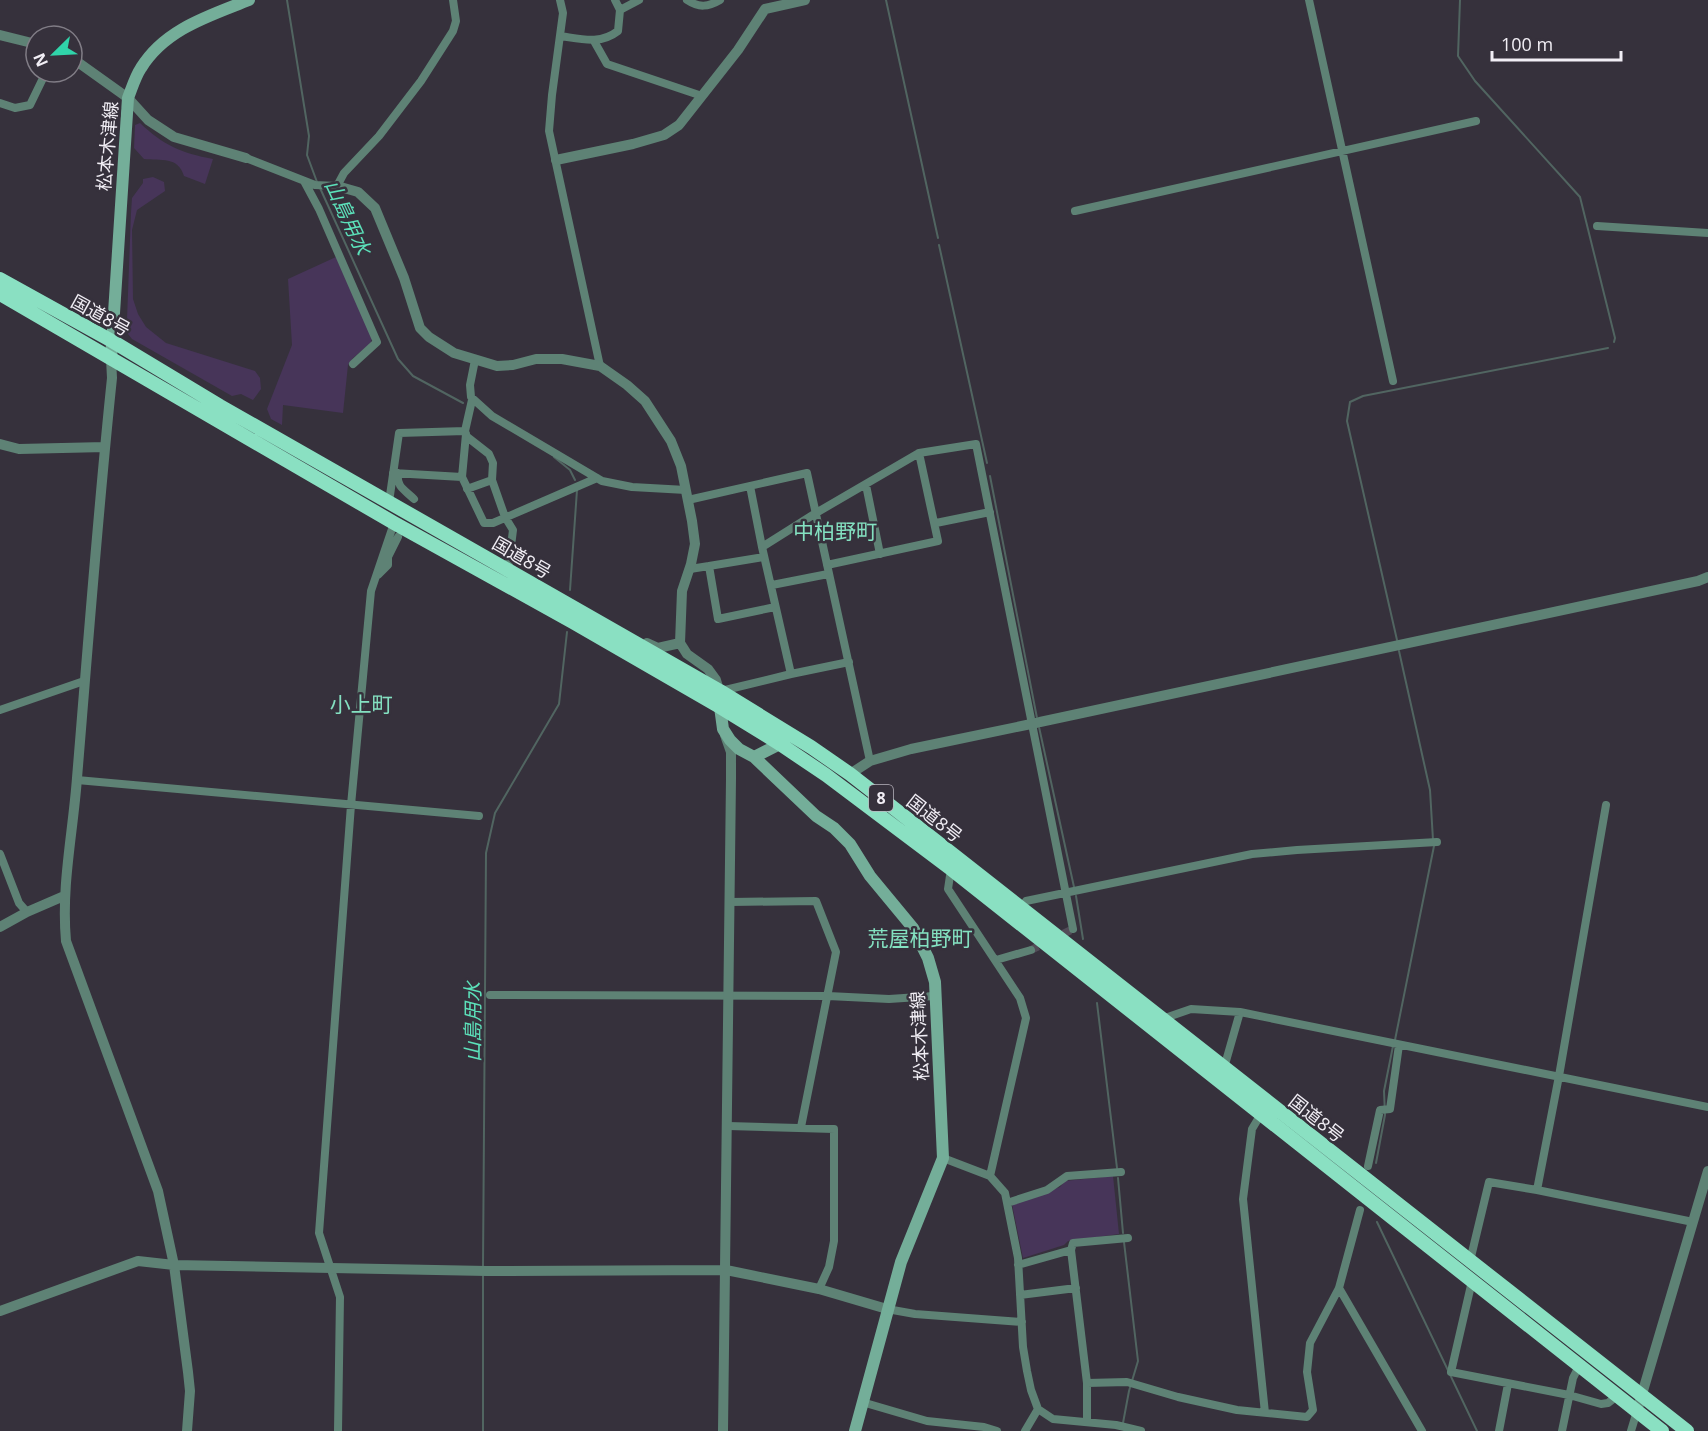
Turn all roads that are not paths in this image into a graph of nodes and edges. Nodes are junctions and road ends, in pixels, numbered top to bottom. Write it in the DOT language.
graph roads {
  1 [pos="249,0"];
  2 [pos="453,0"];
  3 [pos="561,0"];
  4 [pos="615,0"];
  5 [pos="639,0"];
  6 [pos="687,0"];
  7 [pos="720,0"];
  8 [pos="805,0"];
  9 [pos="1310,0"];
  10 [pos="764,4"];
  11 [pos="620,10"];
  12 [pos="0,35"];
  13 [pos="560,36"];
  14 [pos="24,41"];
  15 [pos="594,41"];
  16 [pos="84,67"];
  17 [pos="40,84"];
  18 [pos="702,96"];
  19 [pos="128,98"];
  20 [pos="0,103"];
  21 [pos="1476,121"];
  22 [pos="1344,151"];
  23 [pos="246,158"];
  24 [pos="556,159"];
  25 [pos="304,180"];
  26 [pos="337,186"];
  27 [pos="1075,211"];
  28 [pos="1597,226"];
  29 [pos="1708,233"];
  30 [pos="0,279"];
  31 [pos="0,294"];
  32 [pos="112,341"];
  33 [pos="111,359"];
  34 [pos="475,360"];
  35 [pos="353,364"];
  36 [pos="600,366"];
  37 [pos="1393,381"];
  38 [pos="472,399"];
  39 [pos="466,433"];
  40 [pos="0,444"];
  41 [pos="105,447"];
  42 [pos="919,453"];
  43 [pos="396,473"];
  44 [pos="462,477"];
  45 [pos="597,478"];
  46 [pos="492,480"];
  47 [pos="866,485"];
  48 [pos="750,486"];
  49 [pos="467,489"];
  50 [pos="687,495"];
  51 [pos="414,499"];
  52 [pos="389,502"];
  53 [pos="990,512"];
  54 [pos="816,513"];
  55 [pos="505,518"];
  56 [pos="394,523"];
  57 [pos="936,523"];
  58 [pos="398,537"];
  59 [pos="762,547"];
  60 [pos="880,554"];
  61 [pos="764,557"];
  62 [pos="709,566"];
  63 [pos="690,569"];
  64 [pos="828,569"];
  65 [pos="508,570"];
  66 [pos="1708,577"];
  67 [pos="375,579"];
  68 [pos="772,585"];
  69 [pos="775,607"];
  70 [pos="587,615"];
  71 [pos="680,643"];
  72 [pos="849,662"];
  73 [pos="791,674"];
  74 [pos="84,681"];
  75 [pos="720,691"];
  76 [pos="720,707"];
  77 [pos="0,710"];
  78 [pos="1036,723"];
  79 [pos="723,729"];
  80 [pos="780,744"];
  81 [pos="754,757"];
  82 [pos="870,760"];
  83 [pos="850,774"];
  84 [pos="77,780"];
  85 [pos="351,805"];
  86 [pos="1606,805"];
  87 [pos="479,816"];
  88 [pos="1433,843"];
  89 [pos="0,854"];
  90 [pos="951,869"];
  91 [pos="1067,893"];
  92 [pos="64,896"];
  93 [pos="730,902"];
  94 [pos="1021,908"];
  95 [pos="27,912"];
  96 [pos="0,927"];
  97 [pos="1074,929"];
  98 [pos="1031,951"];
  99 [pos="996,960"];
  100 [pos="490,995"];
  101 [pos="828,996"];
  102 [pos="934,996"];
  103 [pos="729,997"];
  104 [pos="1240,1012"];
  105 [pos="1162,1019"];
  106 [pos="1395,1044"];
  107 [pos="1224,1068"];
  108 [pos="1559,1076"];
  109 [pos="1708,1107"];
  110 [pos="1261,1114"];
  111 [pos="728,1126"];
  112 [pos="801,1126"];
  113 [pos="943,1158"];
  114 [pos="1368,1167"];
  115 [pos="1120,1172"];
  116 [pos="1708,1172"];
  117 [pos="990,1176"];
  118 [pos="1538,1190"];
  119 [pos="1007,1203"];
  120 [pos="1360,1210"];
  121 [pos="1693,1222"];
  122 [pos="1128,1238"];
  123 [pos="1071,1250"];
  124 [pos="1470,1261"];
  125 [pos="174,1265"];
  126 [pos="1018,1265"];
  127 [pos="331,1268"];
  128 [pos="726,1270"];
  129 [pos="1472,1281"];
  130 [pos="1076,1288"];
  131 [pos="1339,1288"];
  132 [pos="819,1289"];
  133 [pos="1020,1294"];
  134 [pos="887,1309"];
  135 [pos="0,1311"];
  136 [pos="1022,1322"];
  137 [pos="1579,1366"];
  138 [pos="1087,1383"];
  139 [pos="1508,1384"];
  140 [pos="1569,1395"];
  141 [pos="1641,1395"];
  142 [pos="1617,1396"];
  143 [pos="862,1402"];
  144 [pos="1038,1409"];
  145 [pos="1637,1412"];
  146 [pos="1265,1413"];
  147 [pos="1087,1422"];
  148 [pos="187,1431"];
  149 [pos="338,1431"];
  150 [pos="723,1431"];
  151 [pos="855,1431"];
  152 [pos="997,1431"];
  153 [pos="1025,1431"];
  154 [pos="1141,1431"];
  155 [pos="1422,1431"];
  156 [pos="1499,1431"];
  157 [pos="1562,1431"];
  158 [pos="1631,1431"];
  159 [pos="1662,1431"];
  160 [pos="1686,1431"];
  1 -- 19 [label="main road, 松本木津線"];
  2 -- 26 [label="street"];
  3 -- 13 [label="street"];
  4 -- 11 [label="street"];
  5 -- 11 [label="street"];
  6 -- 7 [label="street"];
  8 -- 10 [label="street"];
  9 -- 22 [label="street"];
  10 -- 18 [label="street"];
  11 -- 15 [label="street"];
  12 -- 14 [label="street"];
  13 -- 15 [label="street"];
  13 -- 24 [label="street"];
  15 -- 18 [label="street"];
  16 -- 19 [label="street"];
  17 -- 20 [label="street"];
  18 -- 24 [label="street"];
  19 -- 23 [label="street"];
  19 -- 32 [label="main road, 松本木津線"];
  21 -- 22 [label="street"];
  22 -- 27 [label="street"];
  22 -- 37 [label="street"];
  23 -- 25 [label="street"];
  24 -- 36 [label="street"];
  25 -- 26 [label="street"];
  25 -- 35 [label="street"];
  26 -- 34 [label="street"];
  28 -- 29 [label="street"];
  30 -- 32 [label="highway, 国道8号 / 8"];
  31 -- 33 [label="highway, 国道8号 / 8"];
  32 -- 33 [label="main road, 松本木津線"];
  32 -- 52 [label="highway, 国道8号 / 8"];
  33 -- 41 [label="street"];
  33 -- 56 [label="highway, 国道8号 / 8"];
  34 -- 36 [label="street"];
  34 -- 38 [label="street"];
  36 -- 50 [label="street"];
  38 -- 39 [label="street"];
  38 -- 45 [label="street"];
  39 -- 43 [label="street"];
  39 -- 44 [label="street"];
  39 -- 46 [label="street"];
  40 -- 41 [label="street"];
  41 -- 74 [label="street"];
  42 -- 47 [label="street"];
  42 -- 53 [label="street"];
  42 -- 57 [label="street"];
  43 -- 44 [label="street"];
  43 -- 51 [label="street"];
  43 -- 52 [label="street"];
  44 -- 49 [label="street"];
  45 -- 50 [label="street"];
  45 -- 55 [label="street"];
  46 -- 49 [label="street"];
  46 -- 55 [label="street"];
  47 -- 54 [label="street"];
  47 -- 60 [label="street"];
  48 -- 50 [label="street"];
  48 -- 54 [label="street"];
  48 -- 59 [label="street"];
  49 -- 55 [label="street"];
  50 -- 63 [label="street"];
  52 -- 65 [label="highway, 国道8号 / 8"];
  53 -- 57 [label="street"];
  53 -- 78 [label="street"];
  54 -- 59 [label="street"];
  54 -- 64 [label="street"];
  55 -- 65 [label="street"];
  56 -- 67 [label="street"];
  56 -- 76 [label="highway, 国道8号 / 8"];
  57 -- 60 [label="street"];
  58 -- 67 [label="street"];
  59 -- 61 [label="street"];
  60 -- 64 [label="street"];
  61 -- 62 [label="street"];
  61 -- 68 [label="street"];
  62 -- 63 [label="street"];
  62 -- 69 [label="street"];
  63 -- 71 [label="street"];
  64 -- 68 [label="street"];
  64 -- 72 [label="street"];
  65 -- 70 [label="highway, 国道8号 / 8"];
  66 -- 78 [label="street"];
  67 -- 85 [label="street"];
  68 -- 69 [label="street"];
  69 -- 73 [label="street"];
  70 -- 71 [label="street"];
  70 -- 75 [label="highway, 国道8号 / 8"];
  71 -- 75 [label="street"];
  72 -- 73 [label="street"];
  72 -- 82 [label="street"];
  73 -- 75 [label="street"];
  74 -- 77 [label="street"];
  74 -- 84 [label="street"];
  75 -- 76 [label="street"];
  75 -- 83 [label="highway, 国道8号 / 8"];
  76 -- 79 [label="main road"];
  76 -- 80 [label="highway, 国道8号 / 8"];
  78 -- 82 [label="street"];
  78 -- 91 [label="street"];
  79 -- 81 [label="main road, 松本木津線"];
  79 -- 93 [label="street"];
  80 -- 81 [label="main road"];
  80 -- 90 [label="highway, 国道8号 / 8"];
  81 -- 102 [label="main road, 松本木津線"];
  82 -- 83 [label="street"];
  83 -- 94 [label="highway, 国道8号 / 8"];
  84 -- 85 [label="street"];
  84 -- 92 [label="street"];
  85 -- 87 [label="street"];
  85 -- 127 [label="street"];
  86 -- 108 [label="street"];
  88 -- 91 [label="street"];
  89 -- 95 [label="street"];
  90 -- 99 [label="street"];
  90 -- 110 [label="highway, 国道8号 / 8"];
  91 -- 94 [label="street"];
  91 -- 97 [label="street"];
  92 -- 95 [label="street"];
  92 -- 125 [label="street"];
  93 -- 101 [label="street"];
  93 -- 103 [label="street"];
  94 -- 105 [label="highway, 国道8号 / 8"];
  95 -- 96 [label="street"];
  98 -- 99 [label="street"];
  99 -- 117 [label="street"];
  100 -- 103 [label="street"];
  101 -- 102 [label="street"];
  101 -- 103 [label="street"];
  101 -- 112 [label="street"];
  102 -- 113 [label="main road, 松本木津線"];
  103 -- 111 [label="street"];
  104 -- 105 [label="street"];
  104 -- 106 [label="street"];
  104 -- 107 [label="street"];
  105 -- 107 [label="highway, 国道8号 / 8"];
  106 -- 108 [label="street"];
  106 -- 114 [label="street"];
  107 -- 124 [label="highway, 国道8号 / 8"];
  108 -- 109 [label="street"];
  108 -- 118 [label="street"];
  110 -- 129 [label="highway, 国道8号 / 8"];
  110 -- 146 [label="street"];
  111 -- 112 [label="street"];
  111 -- 128 [label="street"];
  112 -- 132 [label="street"];
  113 -- 117 [label="street"];
  113 -- 134 [label="main road, 松本木津線"];
  115 -- 119 [label="street"];
  116 -- 121 [label="street"];
  117 -- 119 [label="street"];
  118 -- 121 [label="street"];
  118 -- 124 [label="street"];
  119 -- 126 [label="street"];
  120 -- 131 [label="street"];
  121 -- 141 [label="street"];
  122 -- 123 [label="street"];
  123 -- 126 [label="street"];
  123 -- 130 [label="street"];
  124 -- 141 [label="highway, 国道8号 / 8"];
  125 -- 127 [label="street"];
  125 -- 135 [label="street"];
  125 -- 148 [label="street"];
  126 -- 133 [label="street"];
  127 -- 128 [label="street"];
  127 -- 149 [label="street"];
  128 -- 132 [label="street"];
  128 -- 150 [label="street"];
  129 -- 137 [label="highway, 国道8号 / 8"];
  129 -- 139 [label="street"];
  130 -- 133 [label="street"];
  130 -- 138 [label="street"];
  131 -- 146 [label="street"];
  131 -- 155 [label="street"];
  132 -- 134 [label="street"];
  133 -- 136 [label="street"];
  134 -- 136 [label="street"];
  134 -- 143 [label="main road, 松本木津線"];
  136 -- 144 [label="street"];
  137 -- 140 [label="street"];
  137 -- 142 [label="highway, 国道8号 / 8"];
  138 -- 146 [label="street"];
  138 -- 147 [label="street"];
  139 -- 140 [label="street"];
  139 -- 156 [label="street"];
  140 -- 142 [label="street"];
  140 -- 157 [label="street"];
  141 -- 145 [label="street"];
  141 -- 160 [label="highway, 国道8号 / 8"];
  142 -- 145 [label="highway, 国道8号 / 8"];
  143 -- 151 [label="main road, 松本木津線"];
  143 -- 152 [label="street"];
  144 -- 147 [label="street"];
  144 -- 153 [label="street"];
  145 -- 158 [label="street"];
  145 -- 159 [label="highway, 国道8号 / 8"];
  147 -- 154 [label="street"];
}
